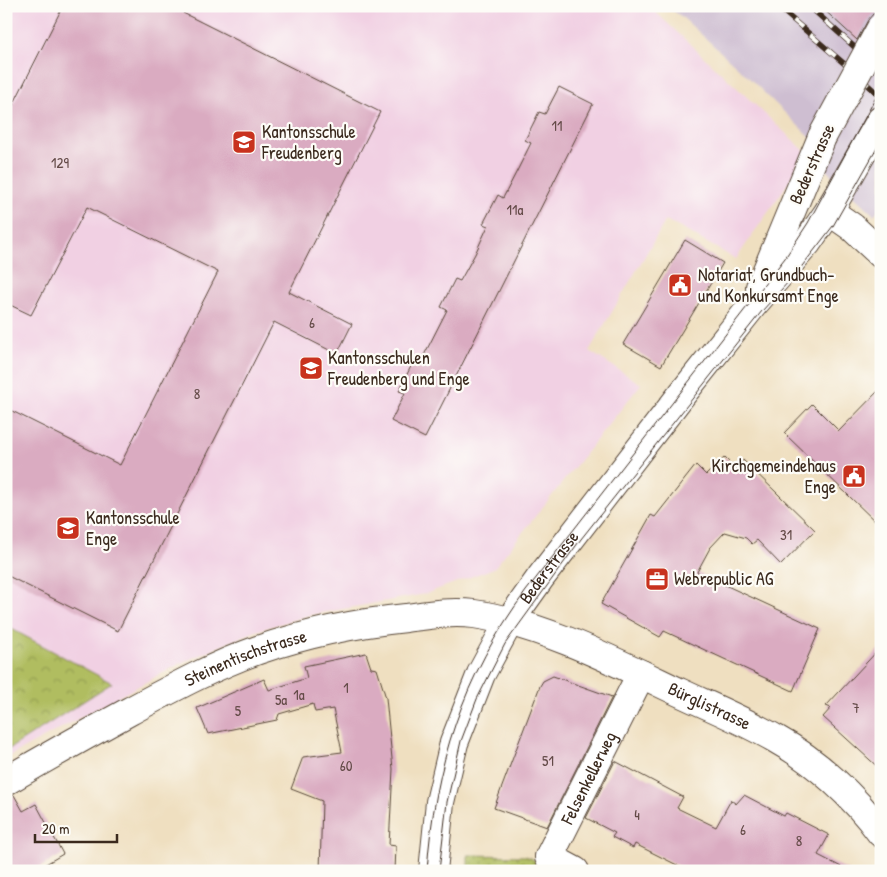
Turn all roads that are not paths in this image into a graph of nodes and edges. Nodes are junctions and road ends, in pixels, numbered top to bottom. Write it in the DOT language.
graph roads {
  1 [pos="881,28"];
  2 [pos="881,120"];
  3 [pos="800,189"];
  4 [pos="829,212"];
  5 [pos="881,254"];
  6 [pos="753,305"];
  7 [pos="509,622"];
  8 [pos="641,674"];
  9 [pos="6,781"];
  10 [pos="881,833"];
  11 [pos="433,871"];
  12 [pos="575,871"];
  1 -- 3 [label="street, Bederstrasse, bridge"];
  2 -- 4 [label="street, Bederstrasse"];
  3 -- 4 [label="street"];
  3 -- 6 [label="street, Bederstrasse"];
  4 -- 5 [label="street"];
  4 -- 6 [label="street, Bederstrasse"];
  6 -- 7 [label="street, Bederstrasse"];
  7 -- 8 [label="street, Bürglistrasse"];
  7 -- 9 [label="street, Steinentischstrasse"];
  7 -- 11 [label="street, Bederstrasse"];
  8 -- 10 [label="street, Bürglistrasse"];
  8 -- 12 [label="street, Felsenkellerweg"];
}
